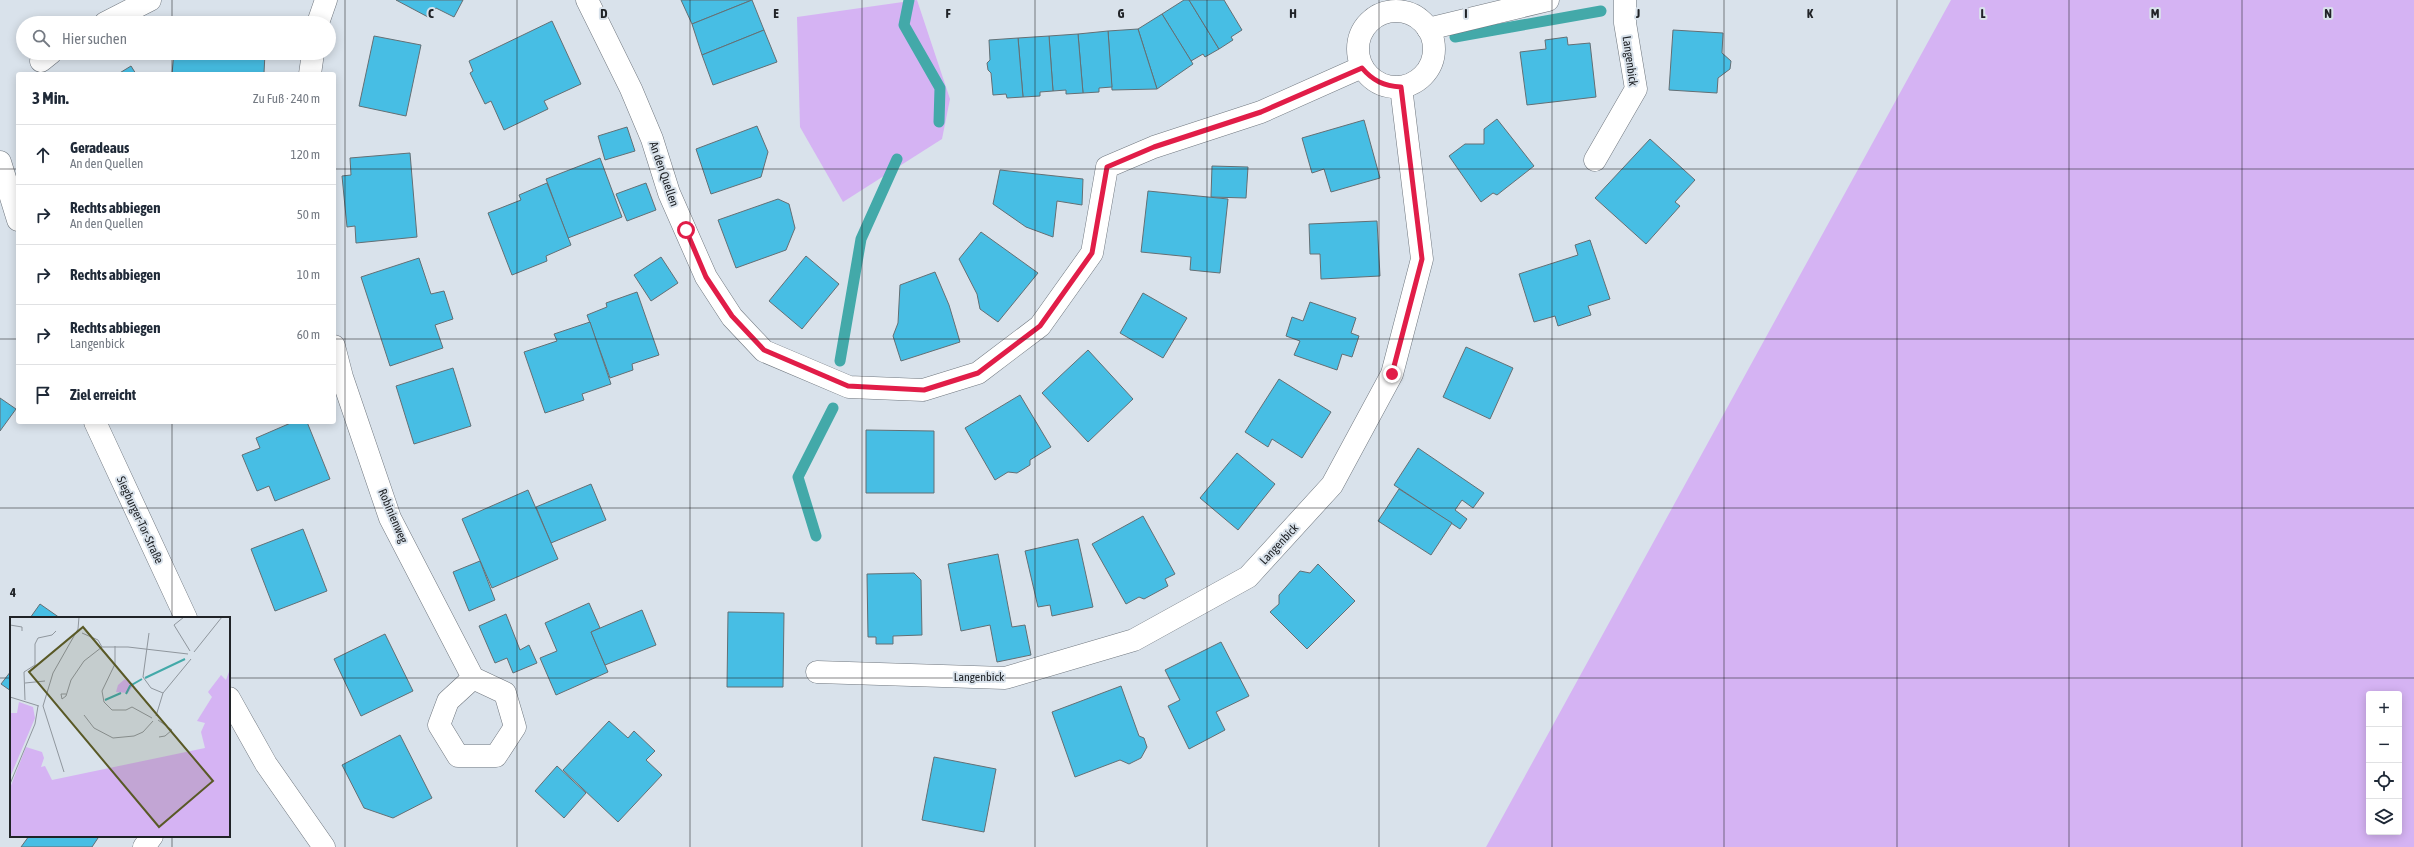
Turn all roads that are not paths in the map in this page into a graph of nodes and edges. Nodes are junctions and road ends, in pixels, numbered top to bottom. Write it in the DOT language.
graph roads {
  1 [pos="150,0"];
  2 [pos="326,0"];
  3 [pos="587,0"];
  4 [pos="1548,0"];
  5 [pos="1625,0"];
  6 [pos="1372,8"];
  7 [pos="119,16"];
  8 [pos="320,16"];
  9 [pos="1428,29"];
  10 [pos="312,60"];
  11 [pos="1362,68"];
  12 [pos="310,72"];
  13 [pos="1401,87"];
  14 [pos="1595,160"];
  15 [pos="0,162"];
  16 [pos="16,214"];
  17 [pos="336,354"];
  18 [pos="96,424"];
  19 [pos="186,617"];
  20 [pos="817,672"];
  21 [pos="473,678"];
  22 [pos="230,700"];
  23 [pos="151,837"];
  24 [pos="144,847"];
  25 [pos="324,847"];
  1 -- 7 [label="street"];
  2 -- 8 [label="street"];
  3 -- 11 [label="street, An den Quellen"];
  4 -- 9 [label="street"];
  5 -- 14 [label="street, Langenbick"];
  6 -- 9 [label="street"];
  6 -- 11 [label="street"];
  9 -- 13 [label="street"];
  10 -- 12 [label="street"];
  11 -- 13 [label="street"];
  13 -- 20 [label="street, Langenbick"];
  15 -- 16 [label="street"];
  17 -- 21 [label="street, Robinienweg"];
  18 -- 19 [label="street, Siegburger-Tor-Straße"];
  22 -- 25 [label="street"];
  23 -- 24 [label="street"];
}
